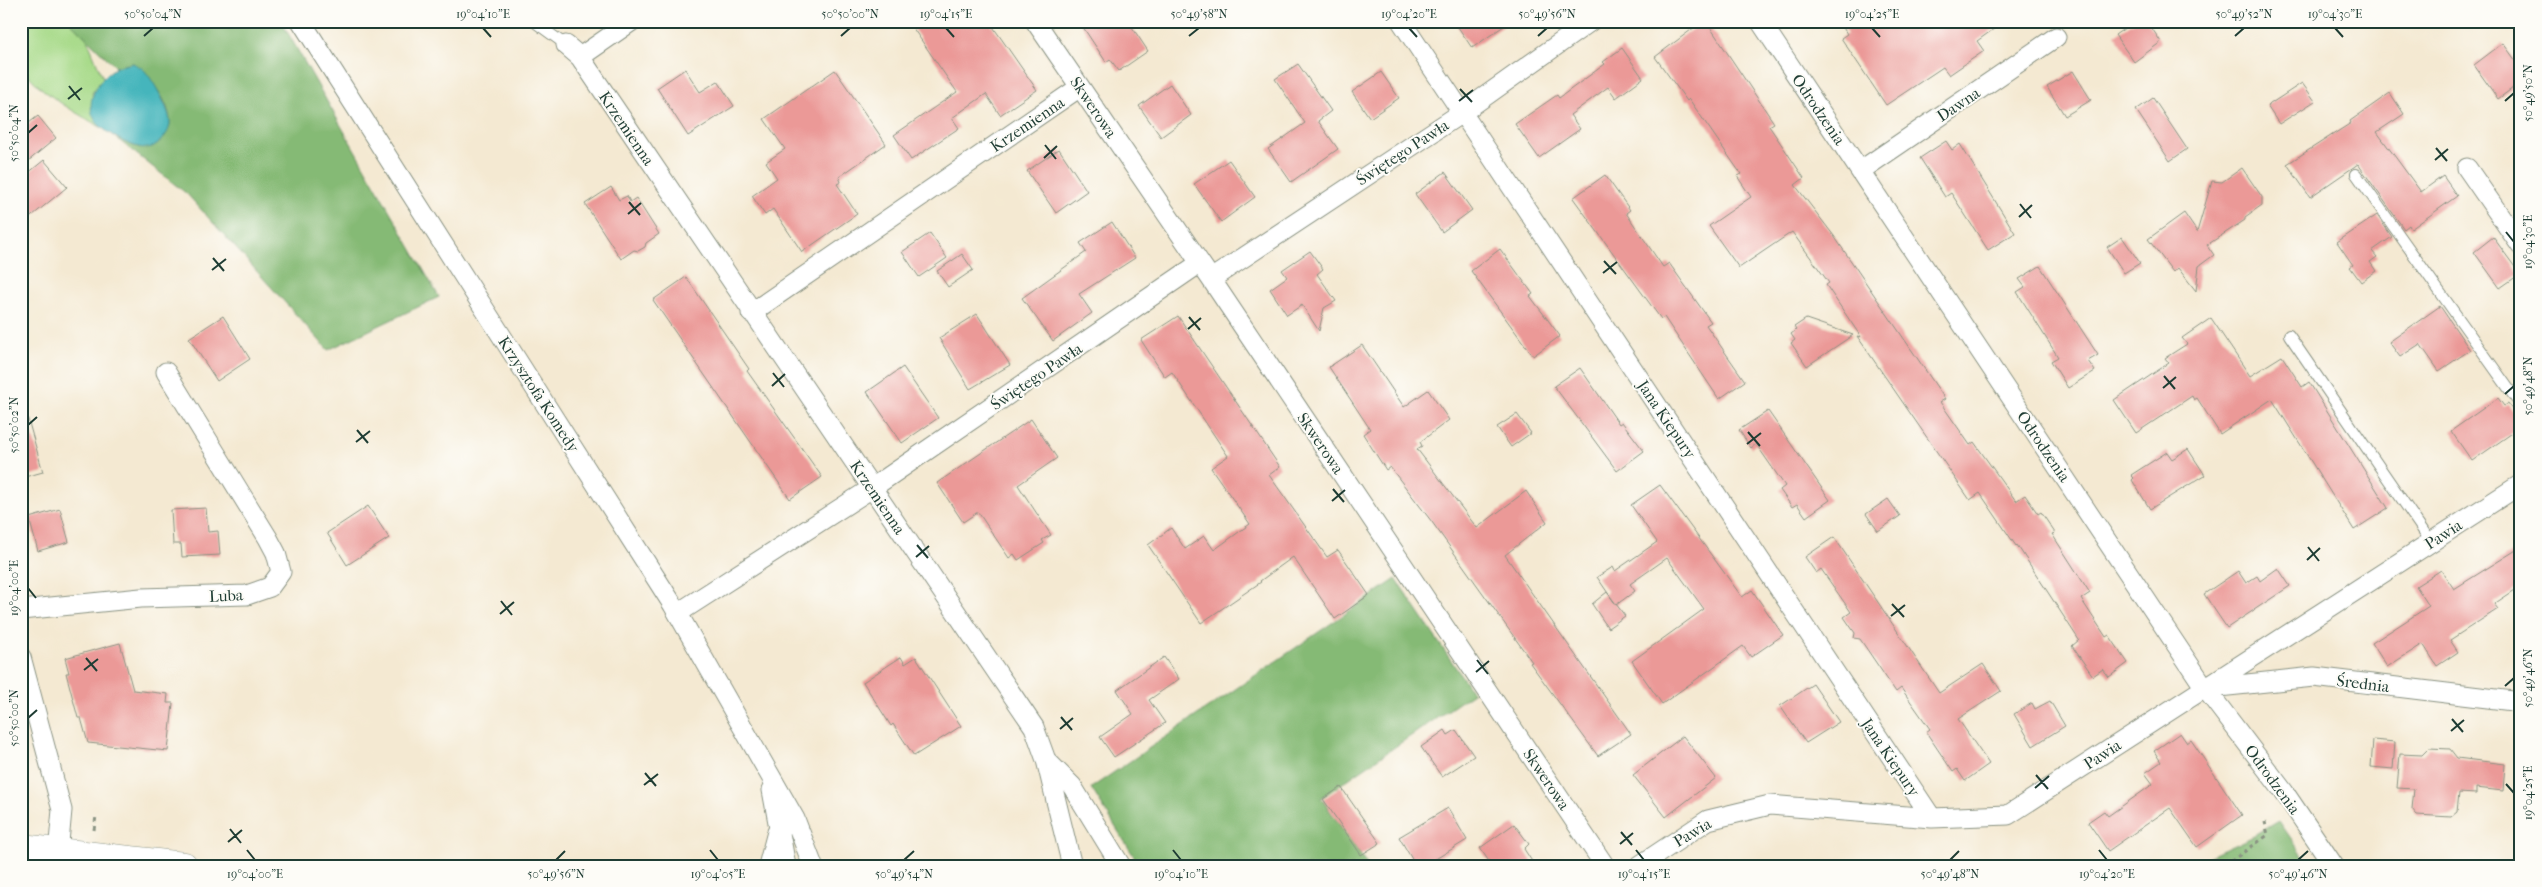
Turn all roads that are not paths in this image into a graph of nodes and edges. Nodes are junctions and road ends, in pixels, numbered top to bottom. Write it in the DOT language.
graph roads {
  1 [pos="301,21"];
  2 [pos="533,21"];
  3 [pos="632,21"];
  4 [pos="1035,21"];
  5 [pos="1401,21"];
  6 [pos="1590,21"];
  7 [pos="1760,21"];
  8 [pos="2056,38"];
  9 [pos="566,45"];
  10 [pos="580,57"];
  11 [pos="1080,87"];
  12 [pos="1463,112"];
  13 [pos="2467,168"];
  14 [pos="1860,171"];
  15 [pos="2356,174"];
  16 [pos="2521,246"];
  17 [pos="1206,271"];
  18 [pos="751,313"];
  19 [pos="2288,335"];
  20 [pos="166,372"];
  21 [pos="2521,406"];
  22 [pos="2521,484"];
  23 [pos="872,488"];
  24 [pos="2431,542"];
  25 [pos="21,610"];
  26 [pos="678,613"];
  27 [pos="21,657"];
  28 [pos="2205,688"];
  29 [pos="2521,702"];
  30 [pos="1046,760"];
  31 [pos="768,771"];
  32 [pos="1932,818"];
  33 [pos="778,821"];
  34 [pos="21,848"];
  35 [pos="58,852"];
  36 [pos="184,866"];
  37 [pos="768,866"];
  38 [pos="786,866"];
  39 [pos="814,866"];
  40 [pos="1072,866"];
  41 [pos="1121,866"];
  42 [pos="1605,866"];
  43 [pos="1639,866"];
  44 [pos="2334,866"];
  1 -- 26 [label="street, Krzysztofa Komedy"];
  2 -- 9 [label="lane"];
  3 -- 10 [label="street"];
  4 -- 11 [label="street, Skwerowa"];
  5 -- 12 [label="street, Jana Kiepury"];
  6 -- 12 [label="street, Świętego Pawła"];
  7 -- 14 [label="street, Odrodzenia"];
  8 -- 14 [label="street, Dawna"];
  9 -- 10 [label="street, Krzemienna"];
  10 -- 18 [label="street, Krzemienna"];
  11 -- 17 [label="street, Skwerowa"];
  11 -- 18 [label="street, Krzemienna"];
  12 -- 17 [label="street, Świętego Pawła"];
  12 -- 32 [label="street, Jana Kiepury"];
  13 -- 16 [label="street"];
  14 -- 28 [label="street, Odrodzenia"];
  15 -- 21 [label="lane"];
  17 -- 23 [label="street, Świętego Pawła"];
  17 -- 42 [label="street, Skwerowa"];
  18 -- 23 [label="street, Krzemienna"];
  19 -- 24 [label="lane"];
  20 -- 25 [label="street, Luba"];
  22 -- 24 [label="street, Pawia"];
  23 -- 26 [label="street, Świętego Pawła"];
  23 -- 30 [label="street, Krzemienna"];
  24 -- 28 [label="street, Pawia"];
  26 -- 31 [label="street, Krzysztofa Komedy"];
  27 -- 35 [label="street"];
  28 -- 29 [label="street, Średnia"];
  28 -- 32 [label="street, Pawia"];
  28 -- 44 [label="street, Odrodzenia"];
  30 -- 40 [label="street, Krzemienna"];
  30 -- 41 [label="street, Krzemienna"];
  31 -- 33 [label="street, Krzysztofa Komedy"];
  31 -- 39 [label="street, Krzysztofa Komedy"];
  32 -- 43 [label="street, Pawia"];
  33 -- 37 [label="street, Krzysztofa Komedy"];
  33 -- 38 [label="street, Krzysztofa Komedy"];
  34 -- 35 [label="main road"];
  35 -- 36 [label="main road"];
}
